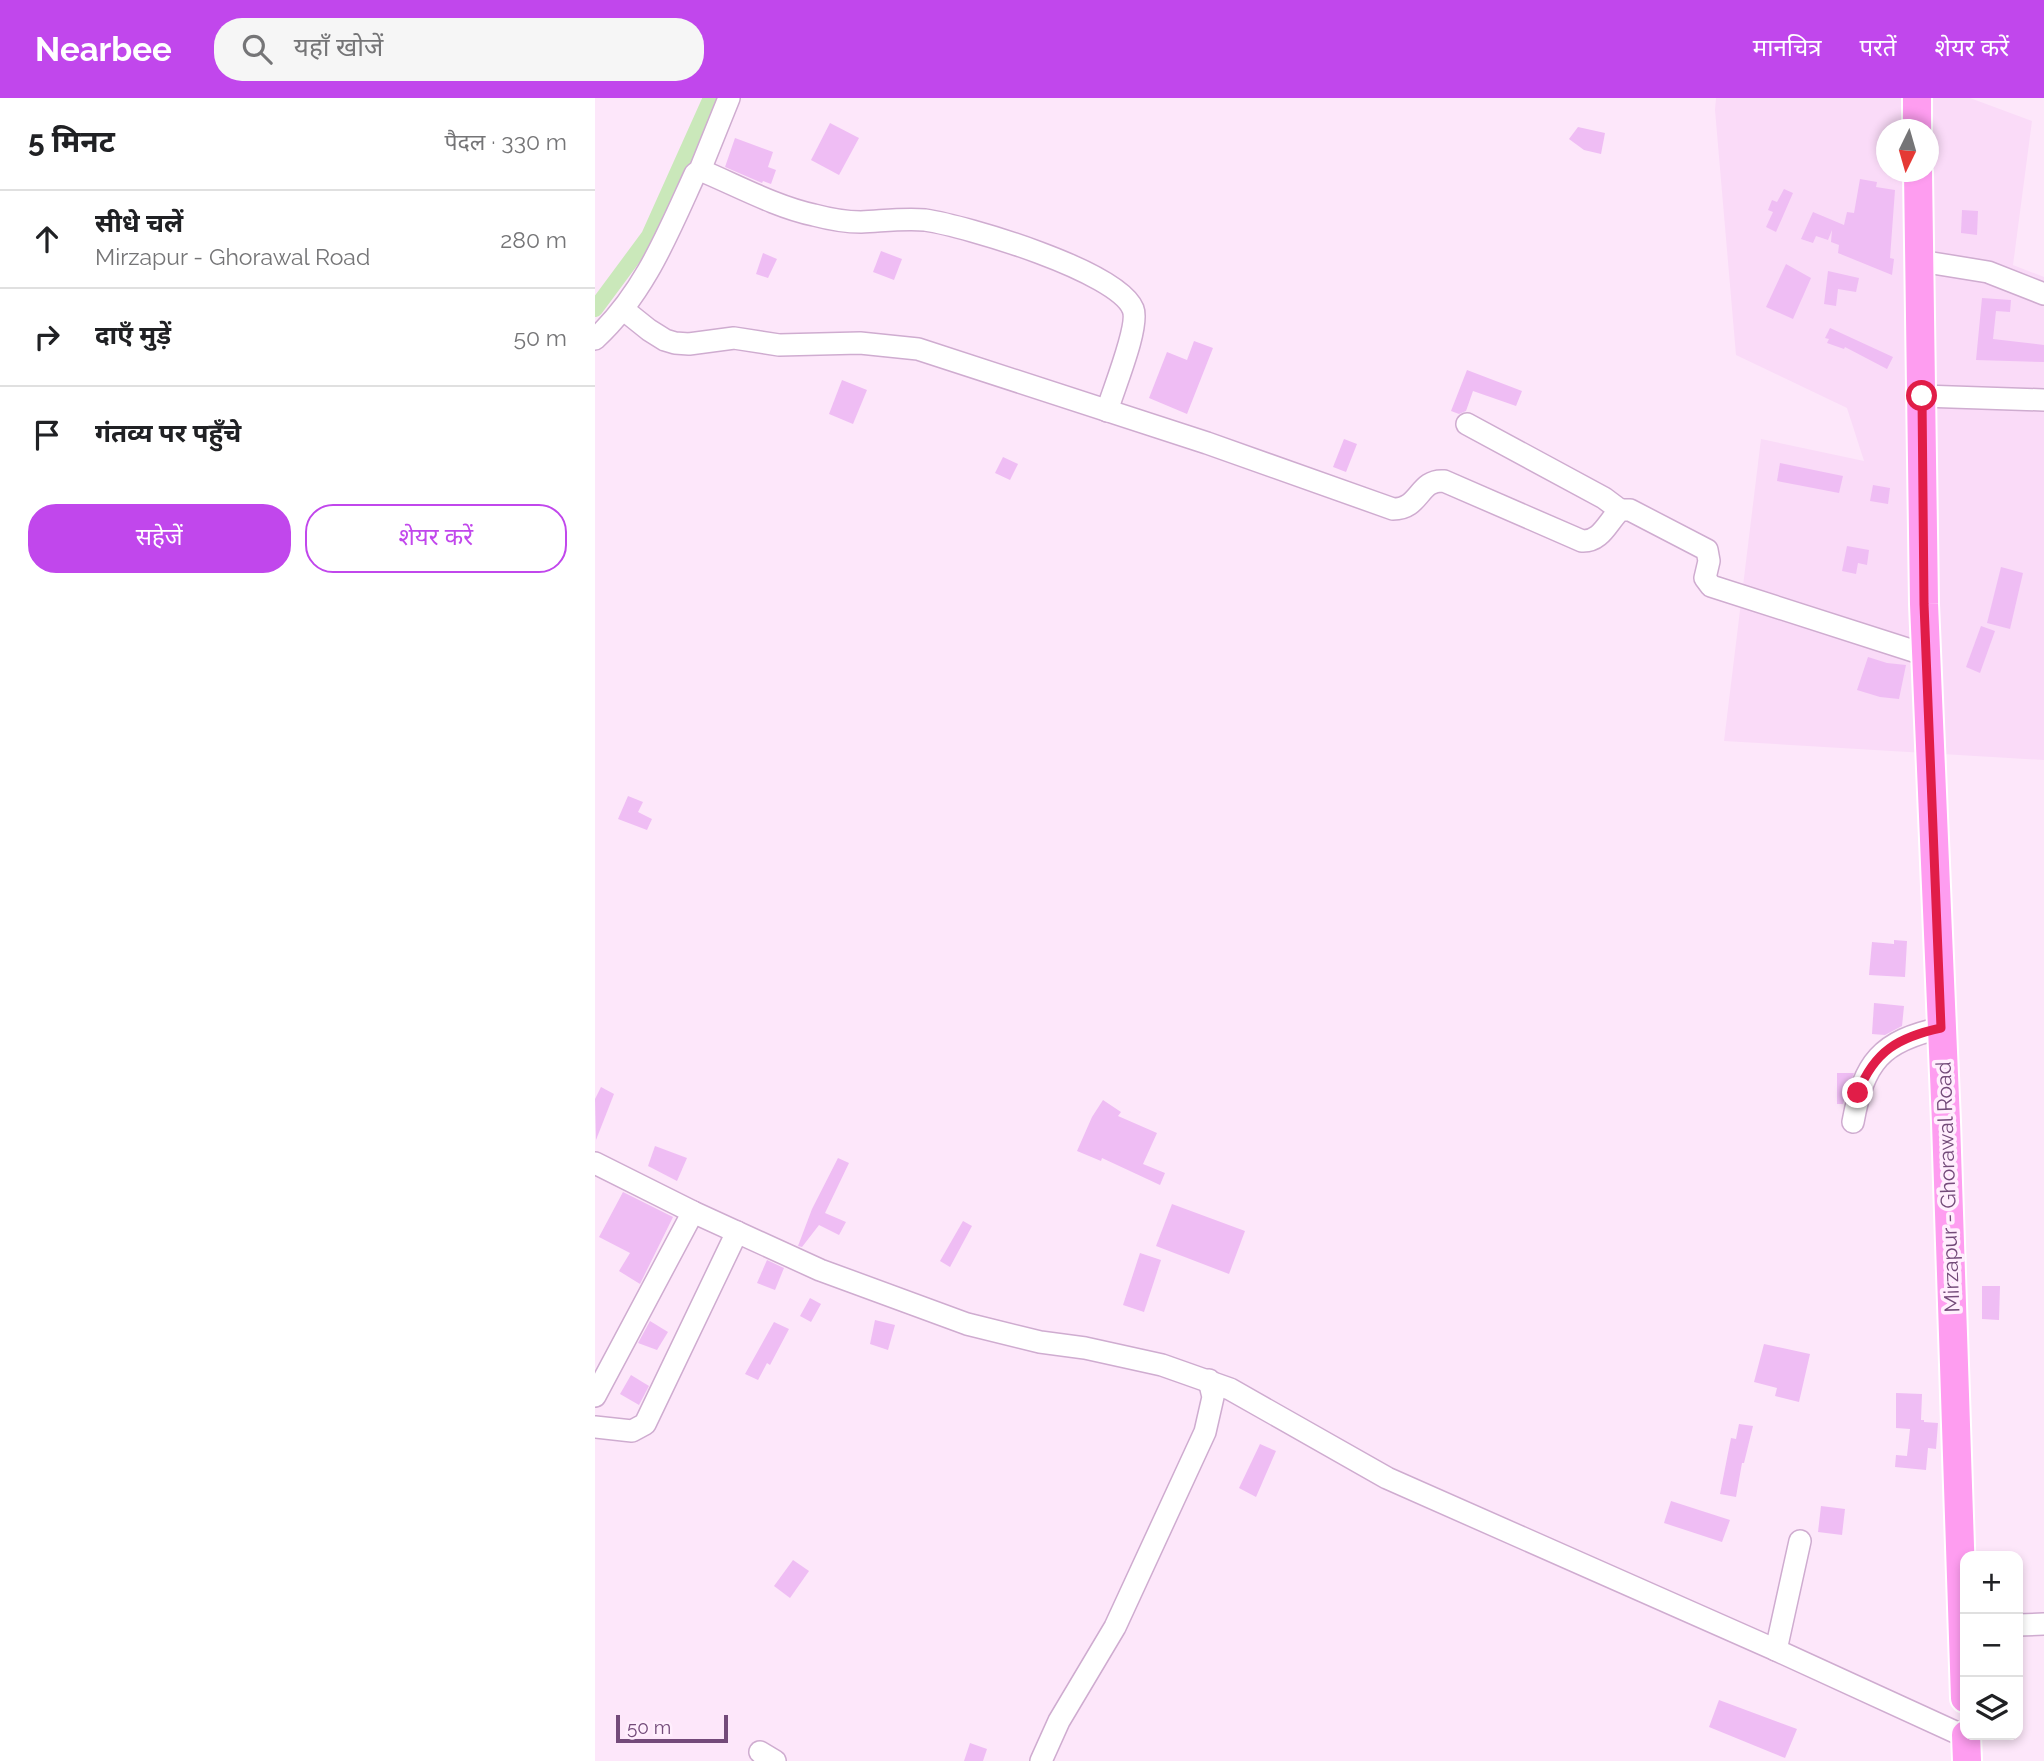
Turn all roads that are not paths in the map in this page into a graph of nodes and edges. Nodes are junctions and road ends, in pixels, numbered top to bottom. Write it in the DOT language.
graph roads {
  1 [pos="729,98"];
  2 [pos="1917,98"];
  3 [pos="1917,119"];
  4 [pos="700,170"];
  5 [pos="1918,182"];
  6 [pos="1920,261"];
  7 [pos="2044,294"];
  8 [pos="624,310"];
  9 [pos="595,339"];
  10 [pos="1922,396"];
  11 [pos="2044,400"];
  12 [pos="1107,411"];
  13 [pos="1467,424"];
  14 [pos="1620,510"];
  15 [pos="1926,656"];
  16 [pos="1941,1028"];
  17 [pos="1853,1122"];
  18 [pos="595,1163"];
  19 [pos="693,1212"];
  20 [pos="737,1232"];
  21 [pos="1209,1380"];
  22 [pos="595,1396"];
  23 [pos="595,1427"];
  24 [pos="1800,1542"];
  25 [pos="1964,1614"];
  26 [pos="2044,1624"];
  27 [pos="2023,1625"];
  28 [pos="1776,1650"];
  29 [pos="1966,1744"];
  30 [pos="1041,1761"];
  1 -- 4 [label="street"];
  2 -- 3 [label="main road"];
  4 -- 8 [label="street"];
  4 -- 12 [label="street"];
  5 -- 6 [label="main road, Mirzapur - Ghorawal Road"];
  6 -- 7 [label="street"];
  6 -- 10 [label="main road, Mirzapur - Ghorawal Road"];
  8 -- 9 [label="street"];
  8 -- 12 [label="street"];
  10 -- 11 [label="street"];
  10 -- 15 [label="main road, Mirzapur - Ghorawal Road"];
  12 -- 14 [label="street"];
  13 -- 14 [label="street"];
  14 -- 15 [label="street"];
  15 -- 16 [label="main road, Mirzapur - Ghorawal Road"];
  16 -- 17 [label="street"];
  16 -- 25 [label="main road, Mirzapur - Ghorawal Road"];
  18 -- 19 [label="street"];
  19 -- 20 [label="street"];
  19 -- 22 [label="street"];
  20 -- 21 [label="street"];
  20 -- 23 [label="street"];
  21 -- 28 [label="street"];
  21 -- 30 [label="street"];
  24 -- 28 [label="street"];
  26 -- 27 [label="street"];
  28 -- 29 [label="street"];
}
